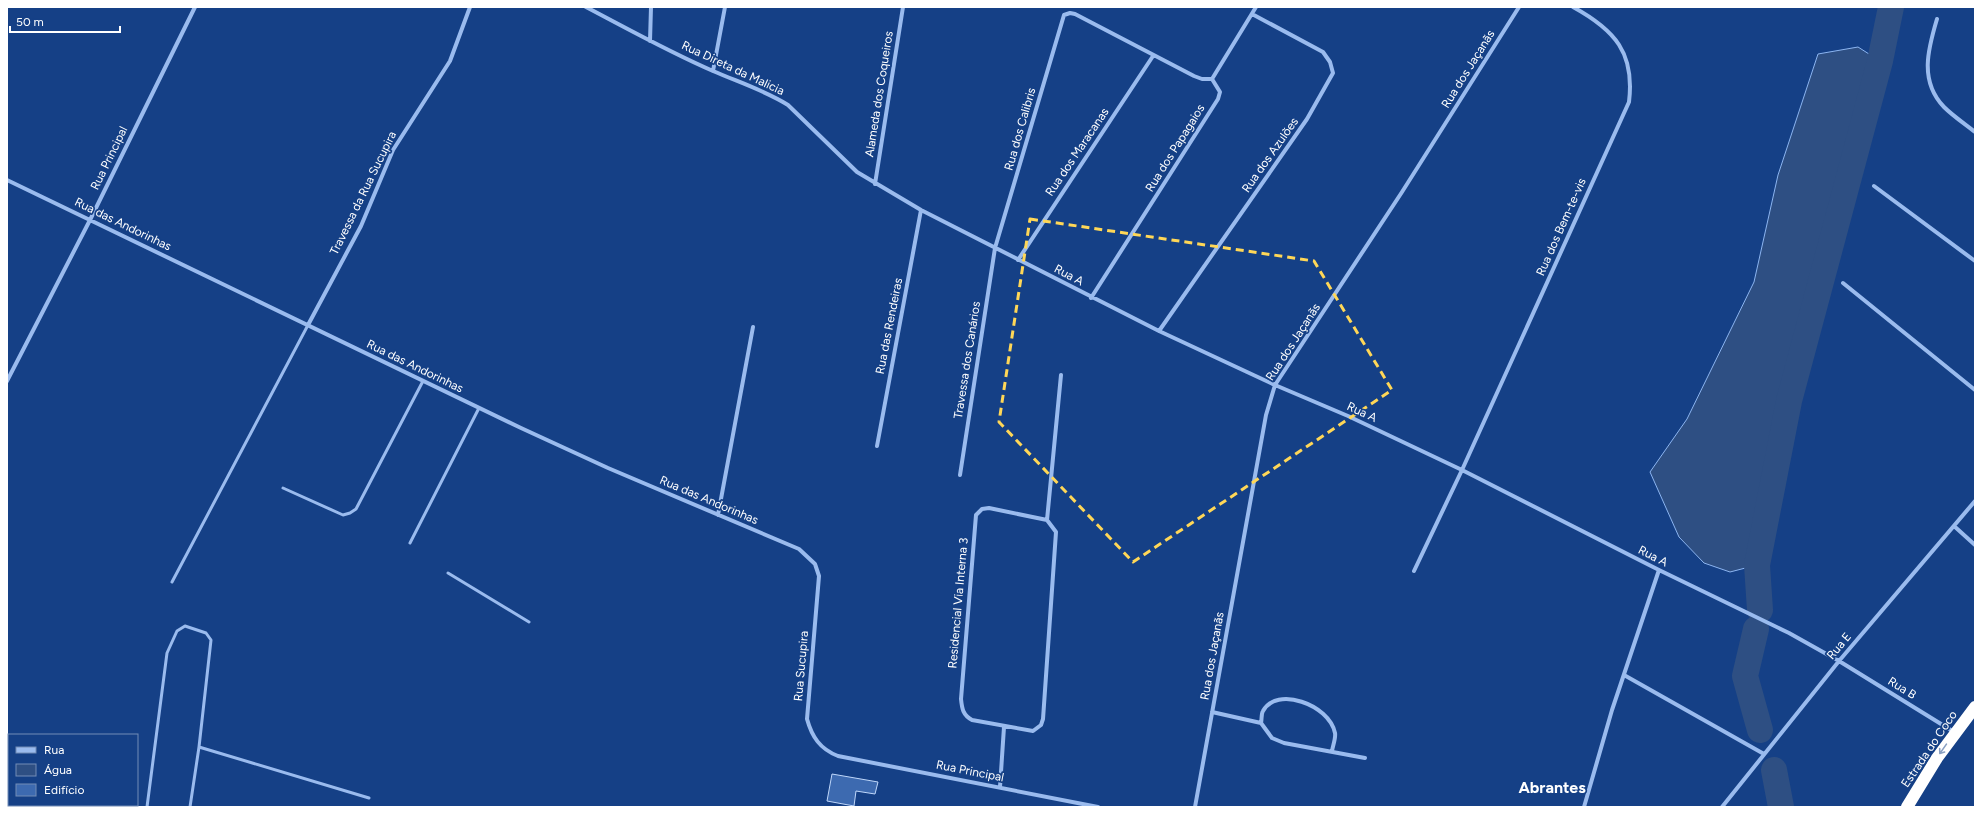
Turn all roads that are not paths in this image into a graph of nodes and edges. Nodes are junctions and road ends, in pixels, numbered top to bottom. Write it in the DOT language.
graph roads {
  1 [pos="195,7"];
  2 [pos="470,7"];
  3 [pos="586,7"];
  4 [pos="651,7"];
  5 [pos="725,7"];
  6 [pos="903,7"];
  7 [pos="1256,7"];
  8 [pos="1519,7"];
  9 [pos="1573,7"];
  10 [pos="1252,14"];
  11 [pos="1937,19"];
  12 [pos="650,41"];
  13 [pos="1153,56"];
  14 [pos="713,71"];
  15 [pos="1212,79"];
  16 [pos="1975,132"];
  17 [pos="7,180"];
  18 [pos="875,184"];
  19 [pos="1874,186"];
  20 [pos="921,210"];
  21 [pos="90,220"];
  22 [pos="995,248"];
  23 [pos="1018,260"];
  24 [pos="1975,261"];
  25 [pos="1843,283"];
  26 [pos="1091,298"];
  27 [pos="308,325"];
  28 [pos="753,327"];
  29 [pos="1159,331"];
  30 [pos="1061,375"];
  31 [pos="423,380"];
  32 [pos="7,381"];
  33 [pos="1275,385"];
  34 [pos="1975,390"];
  35 [pos="479,408"];
  36 [pos="877,446"];
  37 [pos="1462,470"];
  38 [pos="960,475"];
  39 [pos="284,488"];
  40 [pos="1975,501"];
  41 [pos="718,515"];
  42 [pos="1047,520"];
  43 [pos="1954,526"];
  44 [pos="410,543"];
  45 [pos="1975,545"];
  46 [pos="815,564"];
  47 [pos="1659,570"];
  48 [pos="1414,571"];
  49 [pos="448,573"];
  50 [pos="172,582"];
  51 [pos="529,622"];
  52 [pos="1839,661"];
  53 [pos="1624,675"];
  54 [pos="1975,707"];
  55 [pos="1212,712"];
  56 [pos="1261,723"];
  57 [pos="1004,727"];
  58 [pos="1955,732"];
  59 [pos="199,747"];
  60 [pos="1332,751"];
  61 [pos="1764,754"];
  62 [pos="838,756"];
  63 [pos="1365,758"];
  64 [pos="1000,787"];
  65 [pos="369,798"];
  66 [pos="147,807"];
  67 [pos="190,807"];
  68 [pos="1098,807"];
  69 [pos="1195,807"];
  70 [pos="1584,807"];
  71 [pos="1722,807"];
  72 [pos="1907,807"];
  1 -- 21 [label="street, Rua Principal"];
  2 -- 27 [label="street, Travessa da Rua Sucupira"];
  3 -- 12 [label="street, Rua Direta da Malicia"];
  4 -- 12 [label="street"];
  5 -- 14 [label="street"];
  6 -- 18 [label="street, Alameda dos Coqueiros"];
  7 -- 10 [label="street"];
  8 -- 33 [label="street, Rua dos Jaçanãs"];
  9 -- 37 [label="street, Rua dos Bem-te-vis"];
  10 -- 15 [label="street"];
  10 -- 29 [label="street, Rua dos Azulões"];
  11 -- 16 [label="street"];
  12 -- 14 [label="street, Rua Direta da Malicia"];
  13 -- 15 [label="street"];
  13 -- 22 [label="street, Rua dos Calibris"];
  13 -- 23 [label="street, Rua dos Maracanas"];
  14 -- 18 [label="street, Rua Direta da Malicia"];
  15 -- 26 [label="street, Rua dos Papagaios"];
  17 -- 21 [label="street, Rua das Andorinhas"];
  18 -- 20 [label="street, Rua A"];
  19 -- 24 [label="street"];
  20 -- 22 [label="street, Rua A"];
  20 -- 36 [label="street, Rua das Rendeiras"];
  21 -- 27 [label="street, Rua das Andorinhas"];
  21 -- 32 [label="street, Rua Principal"];
  22 -- 23 [label="street, Rua A"];
  22 -- 38 [label="street, Travessa dos Canários"];
  23 -- 26 [label="street, Rua A"];
  25 -- 34 [label="street"];
  26 -- 29 [label="street, Rua A"];
  27 -- 31 [label="street, Rua das Andorinhas"];
  27 -- 50 [label="lane"];
  28 -- 41 [label="street"];
  29 -- 33 [label="street, Rua A"];
  30 -- 42 [label="street"];
  31 -- 35 [label="street, Rua das Andorinhas"];
  31 -- 39 [label="lane"];
  33 -- 37 [label="street, Rua A"];
  33 -- 55 [label="street, Rua dos Jaçanãs"];
  35 -- 41 [label="street, Rua das Andorinhas"];
  35 -- 44 [label="lane"];
  37 -- 47 [label="street, Rua A"];
  37 -- 48 [label="street, Rua dos Bem-te-vis"];
  40 -- 43 [label="street, Rua E"];
  41 -- 46 [label="street, Rua das Andorinhas"];
  42 -- 57 [label="street"];
  42 -- 57 [label="street, Residencial Via Interna 3"];
  43 -- 45 [label="street"];
  43 -- 52 [label="street, Rua E"];
  46 -- 62 [label="street, Rua Sucupira"];
  47 -- 52 [label="street, Rua A"];
  47 -- 53 [label="street"];
  49 -- 51 [label="lane"];
  52 -- 58 [label="street, Rua B"];
  52 -- 61 [label="street, Rua E"];
  53 -- 61 [label="street"];
  53 -- 70 [label="street"];
  54 -- 58 [label="highway, Estrada do Coco"];
  55 -- 56 [label="street"];
  55 -- 69 [label="street, Rua dos Jaçanãs"];
  56 -- 60 [label="street"];
  56 -- 60 [label="street"];
  57 -- 64 [label="street"];
  58 -- 72 [label="highway, Estrada do Coco, one-way"];
  59 -- 65 [label="lane"];
  59 -- 66 [label="lane"];
  59 -- 67 [label="lane"];
  60 -- 63 [label="street"];
  61 -- 71 [label="street, Rua E"];
  62 -- 64 [label="street, Rua Principal"];
  64 -- 68 [label="street, Rua Principal"];
}
